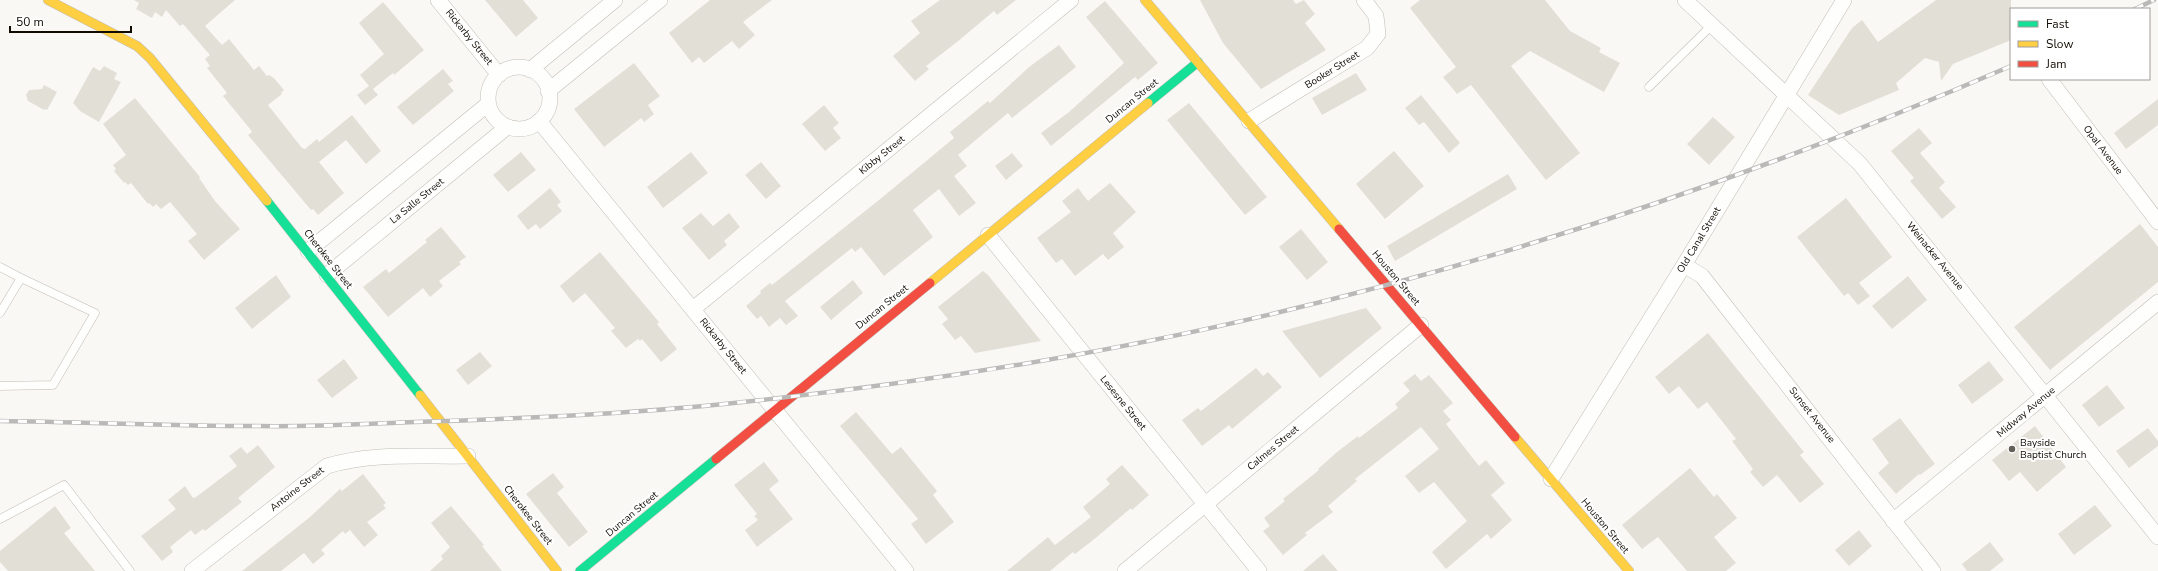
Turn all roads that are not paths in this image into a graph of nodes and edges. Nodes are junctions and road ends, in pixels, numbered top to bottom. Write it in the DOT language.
graph roads {
  1 [pos="48,0"];
  2 [pos="438,0"];
  3 [pos="614,0"];
  4 [pos="660,0"];
  5 [pos="1072,0"];
  6 [pos="1145,0"];
  7 [pos="1364,0"];
  8 [pos="1685,0"];
  9 [pos="1844,0"];
  10 [pos="1712,26"];
  11 [pos="1198,62"];
  12 [pos="530,70"];
  13 [pos="500,74"];
  14 [pos="2050,80"];
  15 [pos="1648,87"];
  16 [pos="548,91"];
  17 [pos="1787,95"];
  18 [pos="488,104"];
  19 [pos="539,121"];
  20 [pos="1249,121"];
  21 [pos="507,127"];
  22 [pos="2158,222"];
  23 [pos="988,235"];
  24 [pos="308,251"];
  25 [pos="1684,265"];
  26 [pos="0,267"];
  27 [pos="326,275"];
  28 [pos="21,278"];
  29 [pos="2158,302"];
  30 [pos="693,309"];
  31 [pos="0,313"];
  32 [pos="1421,325"];
  33 [pos="0,386"];
  34 [pos="2046,395"];
  35 [pos="775,410"];
  36 [pos="468,456"];
  37 [pos="1551,479"];
  38 [pos="1205,504"];
  39 [pos="0,519"];
  40 [pos="1893,521"];
  41 [pos="2158,537"];
  42 [pos="130,571"];
  43 [pos="192,571"];
  44 [pos="557,571"];
  45 [pos="580,571"];
  46 [pos="906,571"];
  47 [pos="1125,571"];
  48 [pos="1259,571"];
  49 [pos="1629,571"];
  50 [pos="1933,571"];
  1 -- 24 [label="street, Cherokee Street"];
  2 -- 13 [label="street, Rickarby Street"];
  3 -- 12 [label="street"];
  4 -- 16 [label="street"];
  5 -- 30 [label="street, Kibby Street"];
  6 -- 11 [label="street, Houston Street"];
  7 -- 20 [label="street, Booker Street"];
  8 -- 10 [label="street, Weinacker Avenue"];
  9 -- 17 [label="street, Old Canal Street"];
  10 -- 15 [label="lane"];
  10 -- 17 [label="street, Weinacker Avenue"];
  11 -- 20 [label="street, Houston Street"];
  11 -- 23 [label="street, Duncan Street"];
  12 -- 13 [label="street"];
  12 -- 16 [label="street"];
  13 -- 18 [label="street"];
  14 -- 22 [label="street, Opal Avenue"];
  16 -- 19 [label="street"];
  17 -- 25 [label="street, Old Canal Street"];
  17 -- 34 [label="street, Weinacker Avenue"];
  18 -- 21 [label="street"];
  18 -- 24 [label="street"];
  19 -- 21 [label="street"];
  19 -- 30 [label="street, Rickarby Street"];
  20 -- 32 [label="street, Houston Street"];
  21 -- 27 [label="street, La Salle Street"];
  23 -- 35 [label="street, Duncan Street"];
  23 -- 38 [label="street, Lesesne Street"];
  24 -- 27 [label="street, Cherokee Street"];
  25 -- 37 [label="street, Old Canal Street"];
  25 -- 40 [label="street, Sunset Avenue"];
  26 -- 28 [label="lane"];
  27 -- 36 [label="street, Cherokee Street"];
  28 -- 31 [label="lane"];
  28 -- 33 [label="lane"];
  29 -- 34 [label="street, Midway Avenue"];
  30 -- 35 [label="street, Rickarby Street"];
  32 -- 37 [label="street, Houston Street"];
  32 -- 38 [label="street, Calmes Street"];
  34 -- 40 [label="street, Midway Avenue"];
  34 -- 41 [label="street, Weinacker Avenue"];
  35 -- 45 [label="street, Duncan Street"];
  35 -- 46 [label="street, Rickarby Street"];
  36 -- 43 [label="street, Antoine Street"];
  36 -- 44 [label="street, Cherokee Street"];
  37 -- 49 [label="street, Houston Street"];
  38 -- 47 [label="street, Calmes Street"];
  38 -- 48 [label="street, Lesesne Street"];
  39 -- 42 [label="lane"];
  40 -- 50 [label="street, Sunset Avenue"];
}
